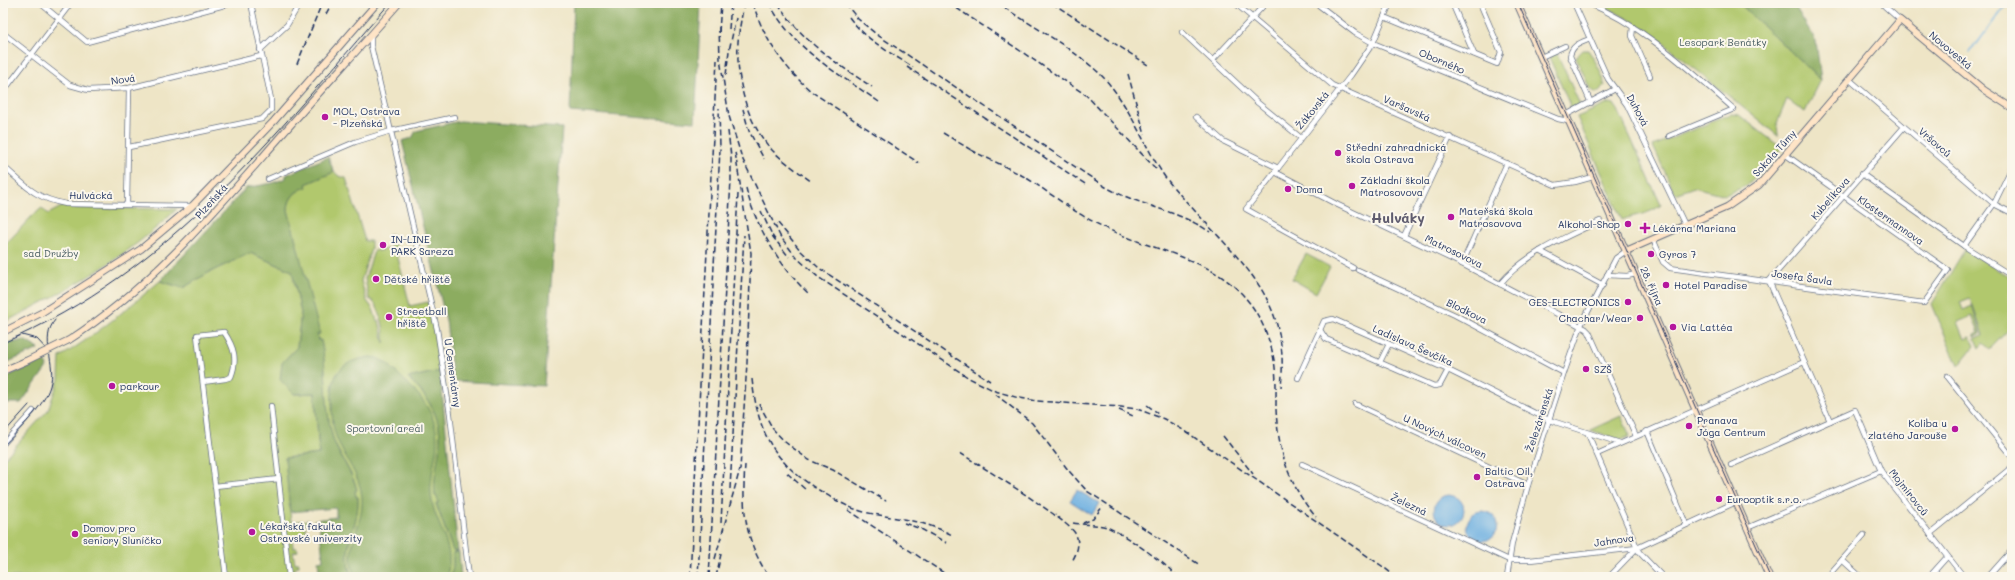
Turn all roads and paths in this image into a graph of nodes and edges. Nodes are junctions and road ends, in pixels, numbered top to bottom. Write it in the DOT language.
graph roads {
  1 [pos="40,3"];
  2 [pos="72,3"];
  3 [pos="232,3"];
  4 [pos="251,3"];
  5 [pos="300,3"];
  6 [pos="377,3"];
  7 [pos="399,3"];
  8 [pos="1235,3"];
  9 [pos="1266,3"];
  10 [pos="1316,3"];
  11 [pos="1390,3"];
  12 [pos="1452,3"];
  13 [pos="1480,3"];
  14 [pos="1516,3"];
  15 [pos="1574,3"];
  16 [pos="1588,3"];
  17 [pos="1881,3"];
  18 [pos="59,18"];
  19 [pos="1253,18"];
  20 [pos="1384,18"];
  21 [pos="1900,20"];
  22 [pos="1633,26"];
  23 [pos="1182,32"];
  24 [pos="3,33"];
  25 [pos="371,35"];
  26 [pos="1590,39"];
  27 [pos="1374,42"];
  28 [pos="1565,46"];
  29 [pos="260,50"];
  30 [pos="1474,54"];
  31 [pos="32,56"];
  32 [pos="261,56"];
  33 [pos="1541,57"];
  34 [pos="1213,60"];
  35 [pos="1650,76"];
  36 [pos="1850,80"];
  37 [pos="129,88"];
  38 [pos="1341,89"];
  39 [pos="1615,89"];
  40 [pos="3,92"];
  41 [pos="1591,103"];
  42 [pos="2012,108"];
  43 [pos="455,117"];
  44 [pos="1196,117"];
  45 [pos="1567,118"];
  46 [pos="1904,127"];
  47 [pos="391,131"];
  48 [pos="1669,136"];
  49 [pos="1450,137"];
  50 [pos="1301,138"];
  51 [pos="129,147"];
  52 [pos="1786,155"];
  53 [pos="1507,163"];
  54 [pos="3,166"];
  55 [pos="2012,168"];
  56 [pos="1276,170"];
  57 [pos="1862,174"];
  58 [pos="1593,176"];
  59 [pos="268,180"];
  60 [pos="1843,197"];
  61 [pos="127,204"];
  62 [pos="1994,204"];
  63 [pos="192,206"];
  64 [pos="2012,213"];
  65 [pos="1600,221"];
  66 [pos="1685,225"];
  67 [pos="1404,236"];
  68 [pos="1653,240"];
  69 [pos="1964,246"];
  70 [pos="1626,251"];
  71 [pos="1540,252"];
  72 [pos="1462,264"];
  73 [pos="1353,268"];
  74 [pos="1358,270"];
  75 [pos="1948,270"];
  76 [pos="1636,274"];
  77 [pos="1607,275"];
  78 [pos="2012,276"];
  79 [pos="1770,281"];
  80 [pos="1500,284"];
  81 [pos="1603,285"];
  82 [pos="1581,325"];
  83 [pos="1320,330"];
  84 [pos="3,332"];
  85 [pos="1389,344"];
  86 [pos="1380,362"];
  87 [pos="1804,362"];
  88 [pos="1448,370"];
  89 [pos="3,371"];
  90 [pos="1564,373"];
  91 [pos="1947,376"];
  92 [pos="1298,378"];
  93 [pos="203,382"];
  94 [pos="1355,404"];
  95 [pos="271,406"];
  96 [pos="1695,410"];
  97 [pos="33,411"];
  98 [pos="1549,420"];
  99 [pos="1830,421"];
  100 [pos="1646,431"];
  101 [pos="1588,434"];
  102 [pos="1636,436"];
  103 [pos="3,444"];
  104 [pos="1620,444"];
  105 [pos="1597,454"];
  106 [pos="2012,457"];
  107 [pos="1302,464"];
  108 [pos="1731,466"];
  109 [pos="2012,467"];
  110 [pos="1881,471"];
  111 [pos="279,479"];
  112 [pos="1528,485"];
  113 [pos="215,486"];
  114 [pos="1736,502"];
  115 [pos="1686,524"];
  116 [pos="1747,528"];
  117 [pos="1930,534"];
  118 [pos="1864,535"];
  119 [pos="1636,548"];
  120 [pos="2012,550"];
  121 [pos="1947,557"];
  122 [pos="1509,560"];
  123 [pos="1842,560"];
  124 [pos="226,577"];
  125 [pos="289,577"];
  126 [pos="469,577"];
  127 [pos="1507,577"];
  128 [pos="1609,577"];
  129 [pos="1663,577"];
  130 [pos="1768,577"];
  131 [pos="1827,577"];
  132 [pos="1861,577"];
  133 [pos="1929,577"];
  134 [pos="1964,577"];
  135 [pos="1988,577"];
  1 -- 18 [label="street"];
  2 -- 18 [label="street"];
  3 -- 18 [label="street"];
  4 -- 29 [label="street"];
  5 -- 29 [label="street"];
  6 -- 63 [label="main road, Plzeňská"];
  7 -- 25 [label="main road, Plzeňská"];
  8 -- 19 [label="street, Varšavská"];
  9 -- 19 [label="street"];
  10 -- 27 [label="street, Oborného"];
  11 -- 20 [label="street, Žákovská"];
  12 -- 30 [label="street"];
  13 -- 30 [label="street"];
  14 -- 33 [label="main road, 28. října"];
  15 -- 26 [label="street, Duhová"];
  16 -- 22 [label="street"];
  17 -- 21 [label="street, Novoveská"];
  18 -- 31 [label="street"];
  19 -- 34 [label="street"];
  19 -- 38 [label="street, Varšavská"];
  20 -- 27 [label="street, Žákovská"];
  20 -- 30 [label="street"];
  21 -- 36 [label="main road, Sokola Tůmy"];
  21 -- 42 [label="main road, Novoveská"];
  22 -- 35 [label="street"];
  22 -- 48 [label="street"];
  23 -- 34 [label="street"];
  24 -- 31 [label="street, Nová"];
  25 -- 47 [label="street, U Cementárny"];
  25 -- 89 [label="main road, Plzeňská, bridge"];
  26 -- 39 [label="street, Duhová"];
  26 -- 41 [label="street"];
  27 -- 38 [label="street, Žákovská"];
  27 -- 45 [label="street, Oborného"];
  28 -- 33 [label="street"];
  29 -- 32 [label="street"];
  31 -- 37 [label="street, Nová"];
  31 -- 40 [label="street"];
  32 -- 37 [label="street, Nová"];
  32 -- 51 [label="street"];
  33 -- 45 [label="main road, 28. října"];
  34 -- 50 [label="street"];
  36 -- 46 [label="street, Vršovců"];
  36 -- 52 [label="main road, Sokola Tůmy"];
  37 -- 51 [label="street"];
  38 -- 49 [label="street, Varšavská"];
  38 -- 50 [label="street, Žákovská"];
  39 -- 41 [label="street"];
  39 -- 66 [label="street, Duhová"];
  41 -- 45 [label="street"];
  43 -- 47 [label="street"];
  44 -- 56 [label="street, Matrosovova"];
  45 -- 58 [label="main road, 28. října"];
  46 -- 57 [label="street, Kubelíkova"];
  46 -- 62 [label="street, Vršovců"];
  47 -- 59 [label="street"];
  47 -- 126 [label="street, U Cementárny"];
  49 -- 53 [label="street, Varšavská"];
  49 -- 67 [label="street"];
  50 -- 56 [label="street, Žákovská"];
  51 -- 61 [label="street"];
  52 -- 60 [label="street, Klostermannova"];
  52 -- 66 [label="main road, Sokola Tůmy"];
  53 -- 58 [label="street, Varšavská"];
  53 -- 72 [label="street"];
  54 -- 61 [label="street, Hulvácká"];
  55 -- 62 [label="street"];
  56 -- 67 [label="street, Matrosovova"];
  56 -- 73 [label="street, Žákovská"];
  57 -- 60 [label="street, Kubelíkova"];
  57 -- 69 [label="street"];
  58 -- 70 [label="main road, 28. října"];
  60 -- 75 [label="street, Klostermannova"];
  60 -- 79 [label="street, Kubelíkova"];
  61 -- 63 [label="street, Hulvácká"];
  62 -- 64 [label="street, Vršovců"];
  62 -- 69 [label="street"];
  63 -- 84 [label="main road, Plzeňská"];
  65 -- 71 [label="street"];
  66 -- 68 [label="main road, Sokola Tůmy"];
  67 -- 72 [label="street, Matrosovova"];
  68 -- 70 [label="main road, Sokola Tůmy"];
  68 -- 79 [label="street, Josefa Šavla"];
  69 -- 78 [label="street"];
  70 -- 76 [label="main road, 28. října"];
  70 -- 77 [label="street, Železárenská"];
  71 -- 80 [label="street"];
  71 -- 81 [label="street"];
  72 -- 80 [label="street, Matrosovova"];
  74 -- 90 [label="street, Blodkova"];
  75 -- 79 [label="street, Josefa Šavla"];
  76 -- 77 [label="street"];
  76 -- 96 [label="main road, 28. října"];
  77 -- 81 [label="street, Železárenská"];
  79 -- 87 [label="street"];
  80 -- 82 [label="street, Matrosovova"];
  81 -- 82 [label="street, Železárenská"];
  82 -- 90 [label="street, Železárenská"];
  82 -- 102 [label="street"];
  83 -- 85 [label="street, Ladislava Ševčíka"];
  83 -- 86 [label="street"];
  83 -- 92 [label="street, Ladislava Ševčíka"];
  85 -- 86 [label="street"];
  85 -- 88 [label="street, Ladislava Ševčíka"];
  86 -- 88 [label="street"];
  87 -- 96 [label="street"];
  87 -- 99 [label="street"];
  88 -- 98 [label="street, Ladislava Ševčíka"];
  90 -- 98 [label="street, Železárenská"];
  91 -- 106 [label="street"];
  93 -- 93 [label="street"];
  93 -- 113 [label="street"];
  94 -- 112 [label="street, U Nových válcoven"];
  95 -- 111 [label="street"];
  96 -- 100 [label="street"];
  96 -- 114 [label="main road, 28. října"];
  97 -- 103 [label="street"];
  98 -- 101 [label="street, Ladislava Ševčíka"];
  98 -- 112 [label="street, Železárenská"];
  99 -- 108 [label="street"];
  99 -- 110 [label="street, Mojmírovců"];
  100 -- 102 [label="street"];
  100 -- 115 [label="street"];
  101 -- 104 [label="street, Ladislava Ševčíka"];
  101 -- 105 [label="street"];
  102 -- 104 [label="street"];
  104 -- 105 [label="street"];
  105 -- 119 [label="street"];
  107 -- 122 [label="street, Železná"];
  109 -- 117 [label="street"];
  110 -- 116 [label="street"];
  110 -- 117 [label="street, Mojmírovců"];
  111 -- 113 [label="street"];
  111 -- 125 [label="street"];
  112 -- 122 [label="street, Železárenská"];
  113 -- 124 [label="street"];
  114 -- 115 [label="street, Jahnova"];
  114 -- 116 [label="main road, 28. října"];
  115 -- 119 [label="street, Jahnova"];
  116 -- 130 [label="main road, 28. října"];
  117 -- 121 [label="street, Mojmírovců"];
  118 -- 123 [label="street"];
  119 -- 122 [label="street, Jahnova"];
  119 -- 128 [label="street"];
  119 -- 129 [label="street"];
  120 -- 135 [label="street"];
  121 -- 133 [label="street"];
  121 -- 134 [label="street, Mojmírovců"];
  122 -- 127 [label="street, Železárenská"];
  123 -- 131 [label="street"];
  123 -- 132 [label="street"];
}
